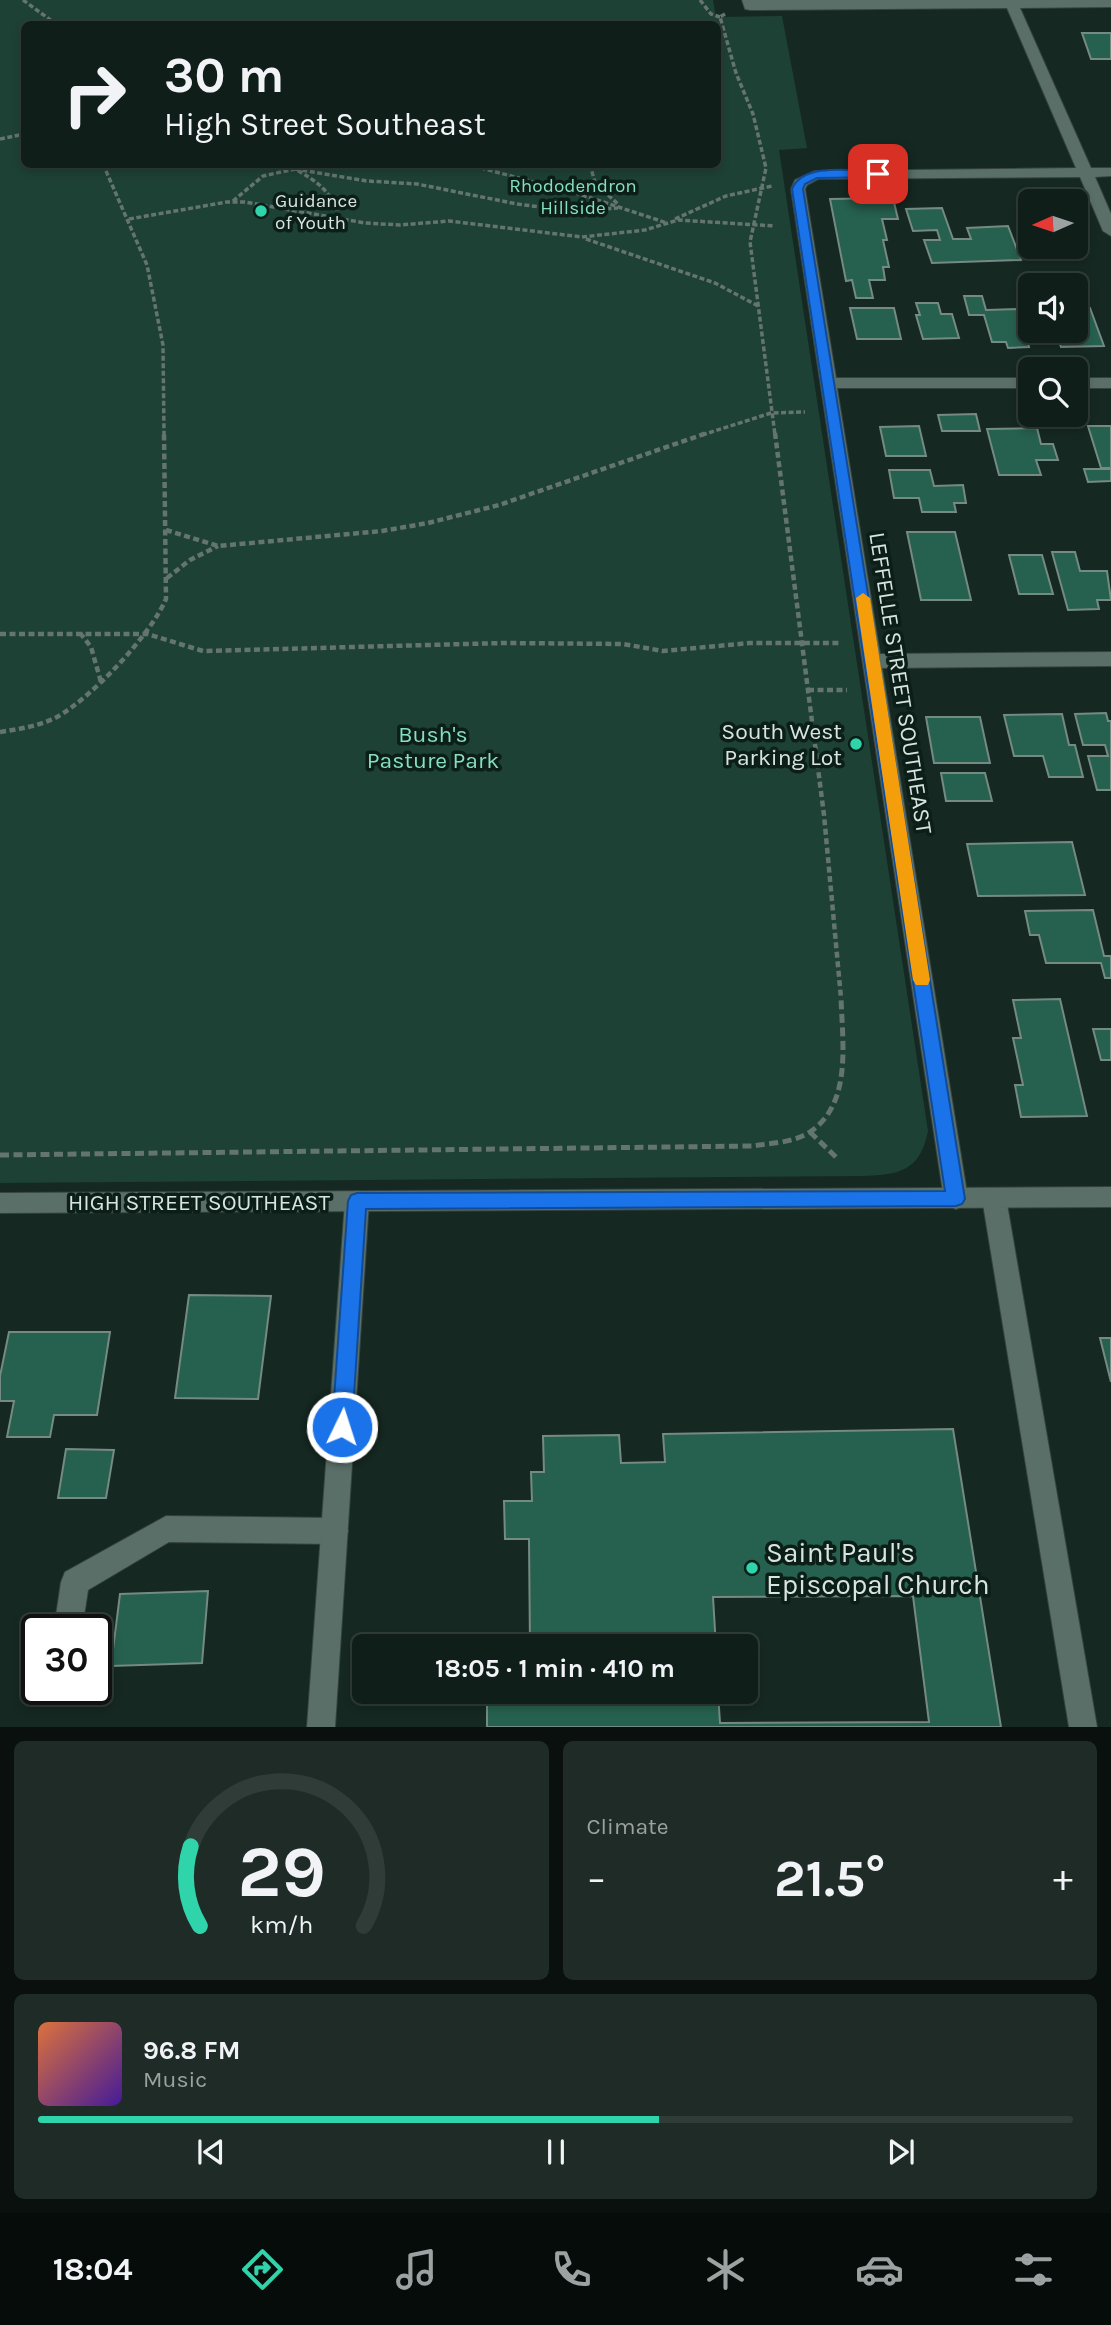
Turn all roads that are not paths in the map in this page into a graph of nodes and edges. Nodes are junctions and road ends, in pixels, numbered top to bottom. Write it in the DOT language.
graph roads {
  1 [pos="1011,2"];
  2 [pos="750,3"];
  3 [pos="1111,3"];
  4 [pos="1085,172"];
  5 [pos="1111,172"];
  6 [pos="1111,231"];
  7 [pos="828,383"];
  8 [pos="1018,383"];
  9 [pos="1088,383"];
  10 [pos="1111,383"];
  11 [pos="871,652"];
  12 [pos="1111,659"];
  13 [pos="1111,1197"];
  14 [pos="994,1198"];
  15 [pos="956,1199"];
  16 [pos="357,1201"];
  17 [pos="0,1203"];
  18 [pos="334,1531"];
  19 [pos="70,1614"];
  20 [pos="321,1727"];
  21 [pos="1083,1727"];
  1 -- 2 [label="street"];
  1 -- 3 [label="street"];
  1 -- 4 [label="street"];
  4 -- 5 [label="street"];
  4 -- 6 [label="street"];
  4 -- 7 [label="street, LEFFELLE STREET SOUTHEAST"];
  7 -- 8 [label="street"];
  7 -- 11 [label="street, LEFFELLE STREET SOUTHEAST"];
  9 -- 10 [label="street"];
  11 -- 12 [label="street"];
  11 -- 15 [label="street, LEFFELLE STREET SOUTHEAST"];
  13 -- 14 [label="street, HIGH STREET SOUTHEAST"];
  14 -- 15 [label="street, HIGH STREET SOUTHEAST"];
  14 -- 21 [label="street"];
  15 -- 16 [label="street, HIGH STREET SOUTHEAST"];
  16 -- 17 [label="street, HIGH STREET SOUTHEAST"];
  16 -- 18 [label="street"];
  18 -- 19 [label="street"];
  18 -- 20 [label="street"];
}
